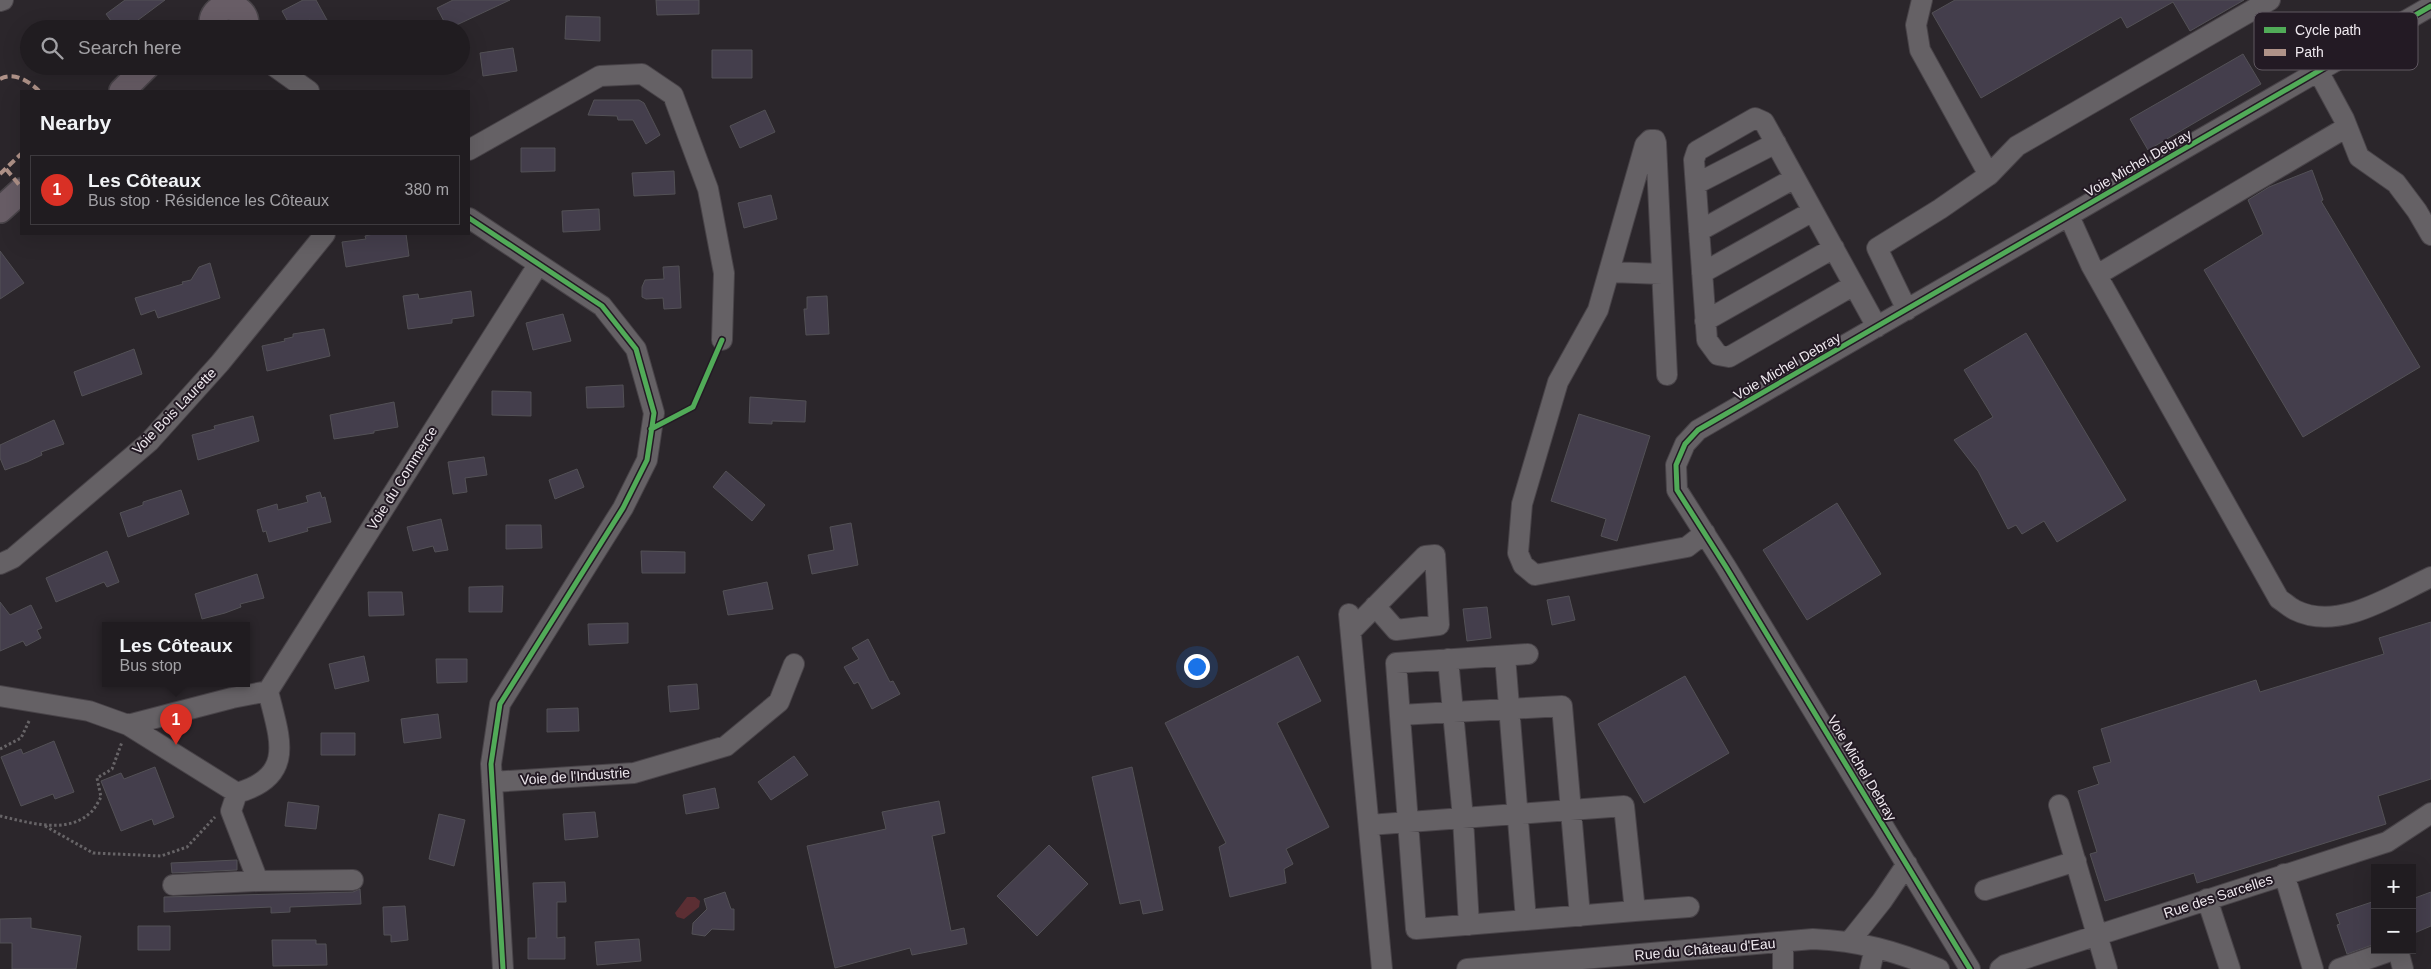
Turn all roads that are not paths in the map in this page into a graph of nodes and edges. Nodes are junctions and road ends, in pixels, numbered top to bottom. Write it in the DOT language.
graph roads {
  1 [pos="1922,0"];
  2 [pos="2270,0"];
  3 [pos="2431,6"];
  4 [pos="2418,13"];
  5 [pos="2318,71"];
  6 [pos="138,75"];
  7 [pos="287,75"];
  8 [pos="123,90"];
  9 [pos="308,90"];
  10 [pos="2347,127"];
  11 [pos="1776,143"];
  12 [pos="470,149"];
  13 [pos="1989,175"];
  14 [pos="1795,178"];
  15 [pos="1696,184"];
  16 [pos="20,192"];
  17 [pos="0,210"];
  18 [pos="1813,211"];
  19 [pos="2069,216"];
  20 [pos="470,219"];
  21 [pos="1699,231"];
  22 [pos="324,235"];
  23 [pos="2431,235"];
  24 [pos="1834,248"];
  25 [pos="538,265"];
  26 [pos="1610,272"];
  27 [pos="1702,273"];
  28 [pos="1662,274"];
  29 [pos="2097,275"];
  30 [pos="1854,285"];
  31 [pos="1907,310"];
  32 [pos="1705,320"];
  33 [pos="1877,328"];
  34 [pos="722,340"];
  35 [pos="1667,375"];
  36 [pos="1705,533"];
  37 [pos="0,564"];
  38 [pos="2431,577"];
  39 [pos="1375,606"];
  40 [pos="1528,654"];
  41 [pos="1505,656"];
  42 [pos="1448,659"];
  43 [pos="794,664"];
  44 [pos="268,691"];
  45 [pos="0,696"];
  46 [pos="1509,709"];
  47 [pos="1453,712"];
  48 [pos="1400,715"];
  49 [pos="128,725"];
  50 [pos="492,782"];
  51 [pos="234,802"];
  52 [pos="2059,805"];
  53 [pos="1571,810"];
  54 [pos="2431,813"];
  55 [pos="1516,814"];
  56 [pos="1463,818"];
  57 [pos="1408,822"];
  58 [pos="1369,825"];
  59 [pos="2076,861"];
  60 [pos="1907,864"];
  61 [pos="2284,874"];
  62 [pos="354,880"];
  63 [pos="258,882"];
  64 [pos="173,885"];
  65 [pos="1985,890"];
  66 [pos="2207,899"];
  67 [pos="1689,907"];
  68 [pos="1635,911"];
  69 [pos="1580,916"];
  70 [pos="1526,920"];
  71 [pos="1470,925"];
  72 [pos="2098,934"];
  73 [pos="1850,941"];
  74 [pos="1783,942"];
  75 [pos="1875,948"];
  76 [pos="2382,954"];
  77 [pos="2399,954"];
  78 [pos="504,969"];
  79 [pos="1382,969"];
  80 [pos="1467,969"];
  81 [pos="1783,969"];
  82 [pos="1870,969"];
  83 [pos="1939,969"];
  84 [pos="1970,969"];
  85 [pos="2000,969"];
  86 [pos="2107,969"];
  87 [pos="2230,969"];
  88 [pos="2313,969"];
  89 [pos="2339,969"];
  90 [pos="2403,969"];
  1 -- 13 [label="street"];
  2 -- 13 [label="street"];
  3 -- 4 [label="street, Voie Michel Debray"];
  5 -- 10 [label="street"];
  5 -- 19 [label="street, Voie Michel Debray"];
  6 -- 8 [label="main road"];
  7 -- 9 [label="street"];
  10 -- 23 [label="street"];
  10 -- 29 [label="street"];
  11 -- 14 [label="street"];
  11 -- 15 [label="street"];
  11 -- 15 [label="street"];
  12 -- 34 [label="street"];
  13 -- 31 [label="street"];
  14 -- 18 [label="street"];
  14 -- 21 [label="street"];
  15 -- 21 [label="street"];
  16 -- 17 [label="main road"];
  18 -- 24 [label="street"];
  18 -- 27 [label="street"];
  19 -- 29 [label="street"];
  19 -- 31 [label="street, Voie Michel Debray"];
  20 -- 25 [label="street"];
  21 -- 27 [label="street"];
  22 -- 37 [label="street, Voie Bois Laurette"];
  24 -- 30 [label="street"];
  24 -- 32 [label="street"];
  25 -- 44 [label="street, Voie du Commerce"];
  25 -- 50 [label="street"];
  26 -- 28 [label="street"];
  26 -- 28 [label="street"];
  26 -- 36 [label="street"];
  27 -- 32 [label="street"];
  28 -- 35 [label="street"];
  29 -- 38 [label="street"];
  30 -- 32 [label="street"];
  30 -- 33 [label="street"];
  31 -- 33 [label="street, Voie Michel Debray"];
  33 -- 36 [label="street, Voie Michel Debray"];
  36 -- 60 [label="street, Voie Michel Debray"];
  39 -- 58 [label="street"];
  40 -- 41 [label="street"];
  41 -- 42 [label="street"];
  41 -- 46 [label="street"];
  42 -- 47 [label="street"];
  42 -- 48 [label="street"];
  43 -- 50 [label="street, Voie de l'Industrie"];
  44 -- 49 [label="street"];
  44 -- 51 [label="street"];
  45 -- 49 [label="street"];
  46 -- 47 [label="street"];
  46 -- 53 [label="street"];
  46 -- 55 [label="street"];
  47 -- 48 [label="street"];
  47 -- 56 [label="street"];
  48 -- 57 [label="street"];
  49 -- 51 [label="street"];
  50 -- 78 [label="street"];
  51 -- 63 [label="street"];
  52 -- 59 [label="street"];
  53 -- 55 [label="street"];
  53 -- 68 [label="street"];
  53 -- 69 [label="street"];
  54 -- 61 [label="street, Rue des Sarcelles"];
  55 -- 56 [label="street"];
  55 -- 70 [label="street"];
  56 -- 57 [label="street"];
  56 -- 71 [label="street"];
  57 -- 58 [label="street"];
  57 -- 71 [label="street"];
  58 -- 79 [label="street"];
  59 -- 65 [label="street"];
  59 -- 72 [label="street"];
  60 -- 73 [label="street"];
  60 -- 84 [label="street, Voie Michel Debray"];
  61 -- 66 [label="street, Rue des Sarcelles"];
  61 -- 88 [label="street"];
  62 -- 63 [label="street"];
  63 -- 64 [label="street"];
  66 -- 72 [label="street, Rue des Sarcelles"];
  66 -- 87 [label="street"];
  67 -- 68 [label="street"];
  68 -- 69 [label="street"];
  69 -- 70 [label="street"];
  70 -- 71 [label="street"];
  72 -- 85 [label="street, Rue des Sarcelles"];
  72 -- 86 [label="street"];
  73 -- 74 [label="street, Rue du Château d'Eau"];
  73 -- 75 [label="street, Rue du Château d'Eau"];
  74 -- 80 [label="street, Rue du Château d'Eau"];
  74 -- 81 [label="street"];
  75 -- 82 [label="street"];
  75 -- 83 [label="street, Rue du Château d'Eau"];
  76 -- 89 [label="street"];
  77 -- 90 [label="street"];
}
